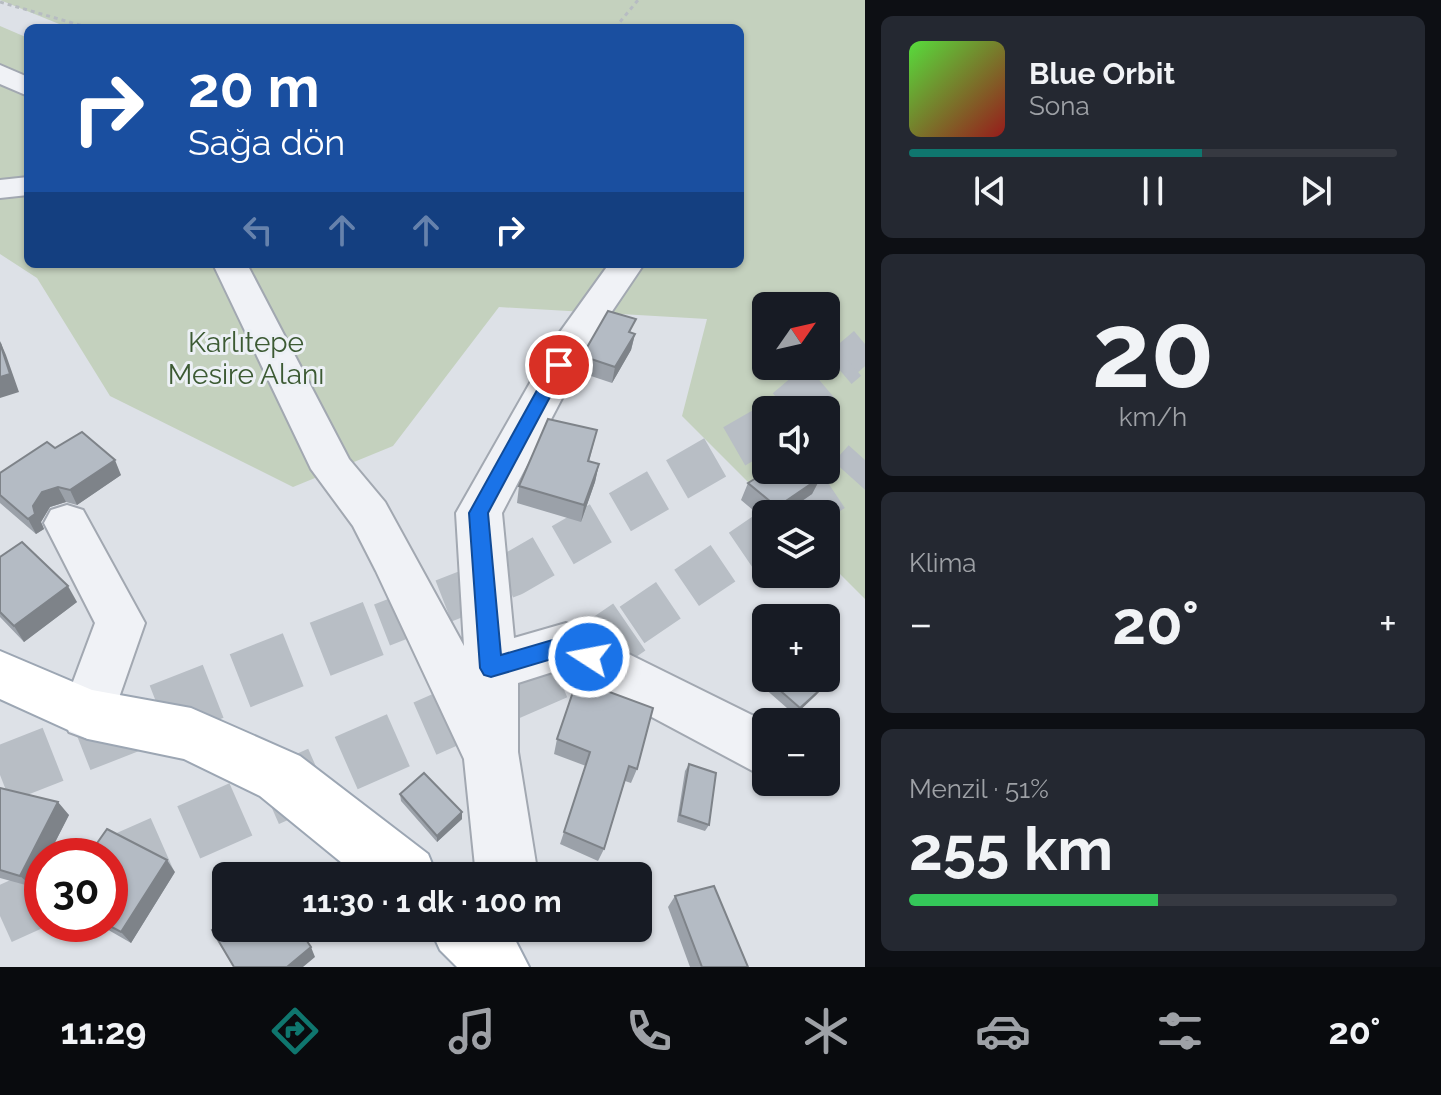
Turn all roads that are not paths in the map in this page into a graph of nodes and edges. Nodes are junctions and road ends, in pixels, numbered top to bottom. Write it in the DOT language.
graph roads {
  1 [pos="0,73"];
  2 [pos="24,86"];
  3 [pos="24,186"];
  4 [pos="0,189"];
  5 [pos="221,268"];
  6 [pos="624,268"];
  7 [pos="67,523"];
  8 [pos="491,668"];
  9 [pos="0,674"];
  10 [pos="88,714"];
  11 [pos="752,744"];
  12 [pos="492,757"];
  13 [pos="388,862"];
  14 [pos="505,862"];
  1 -- 2 [label="street"];
  3 -- 4 [label="street"];
  5 -- 12 [label="street"];
  6 -- 8 [label="street"];
  7 -- 10 [label="street"];
  8 -- 11 [label="street"];
  8 -- 12 [label="street"];
  9 -- 10 [label="main road"];
  10 -- 13 [label="main road"];
  12 -- 14 [label="street"];
}
